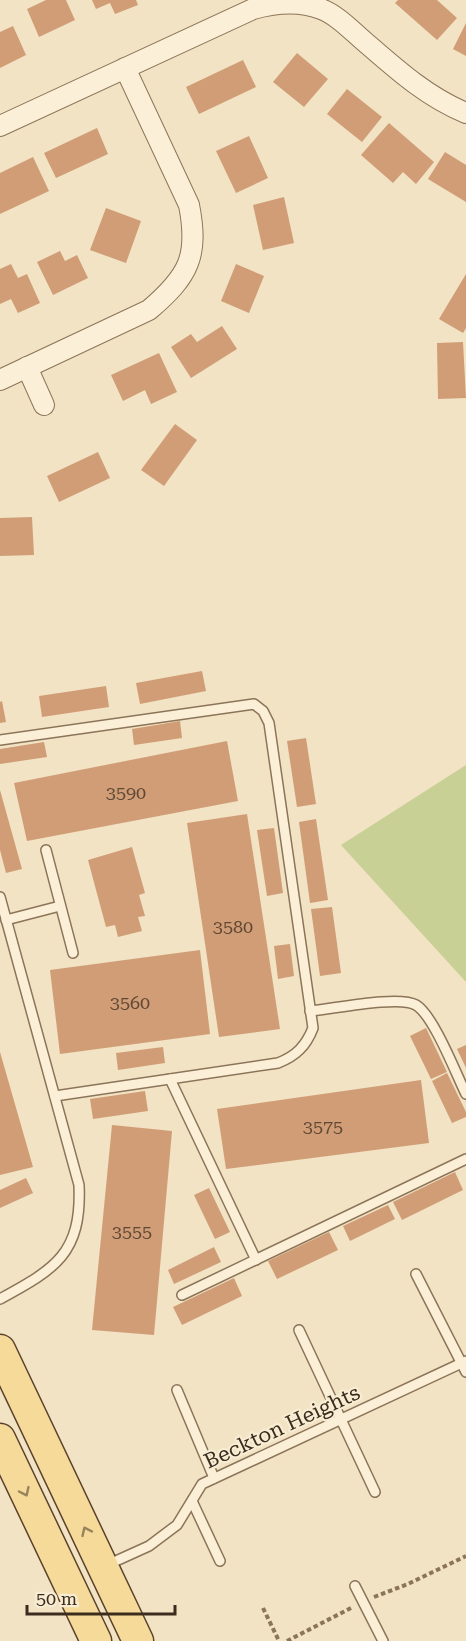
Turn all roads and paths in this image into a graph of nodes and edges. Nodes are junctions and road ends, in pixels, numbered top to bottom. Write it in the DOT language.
graph roads {
  1 [pos="125,68"];
  2 [pos="466,113"];
  3 [pos="0,126"];
  4 [pos="27,367"];
  5 [pos="0,380"];
  6 [pos="44,405"];
  7 [pos="0,740"];
  8 [pos="46,850"];
  9 [pos="0,897"];
  10 [pos="60,906"];
  11 [pos="6,920"];
  12 [pos="73,953"];
  13 [pos="310,1011"];
  14 [pos="170,1079"];
  15 [pos="466,1094"];
  16 [pos="55,1096"];
  17 [pos="466,1159"];
  18 [pos="256,1260"];
  19 [pos="416,1274"];
  20 [pos="182,1295"];
  21 [pos="0,1299"];
  22 [pos="299,1330"];
  23 [pos="0,1350"];
  24 [pos="465,1365"];
  25 [pos="177,1390"];
  26 [pos="341,1419"];
  27 [pos="0,1439"];
  28 [pos="214,1478"];
  29 [pos="375,1492"];
  30 [pos="192,1501"];
  31 [pos="220,1561"];
  32 [pos="103,1567"];
  33 [pos="355,1586"];
  34 [pos="263,1608"];
  35 [pos="96,1641"];
  36 [pos="138,1641"];
  37 [pos="279,1641"];
  38 [pos="383,1641"];
  1 -- 2 [label="street"];
  1 -- 3 [label="street"];
  1 -- 4 [label="street"];
  4 -- 5 [label="street"];
  4 -- 6 [label="street"];
  7 -- 13 [label="lane"];
  8 -- 10 [label="lane"];
  9 -- 11 [label="lane"];
  10 -- 11 [label="lane"];
  10 -- 12 [label="lane"];
  11 -- 16 [label="lane"];
  13 -- 14 [label="lane"];
  13 -- 15 [label="lane"];
  14 -- 16 [label="lane"];
  14 -- 18 [label="lane"];
  16 -- 21 [label="lane"];
  17 -- 18 [label="lane"];
  18 -- 20 [label="lane"];
  19 -- 24 [label="lane"];
  22 -- 26 [label="lane"];
  32 -- 23 [label="main road, one-way"];
  24 -- 26 [label="lane, Beckton Heights"];
  25 -- 28 [label="lane"];
  26 -- 28 [label="lane, Beckton Heights"];
  26 -- 29 [label="lane"];
  27 -- 35 [label="main road, one-way"];
  28 -- 30 [label="lane, Beckton Heights"];
  30 -- 31 [label="lane"];
  30 -- 32 [label="lane, Beckton Heights"];
  32 -- 36 [label="main road"];
  33 -- 38 [label="lane"];
  34 -- 37 [label="path"];
}
